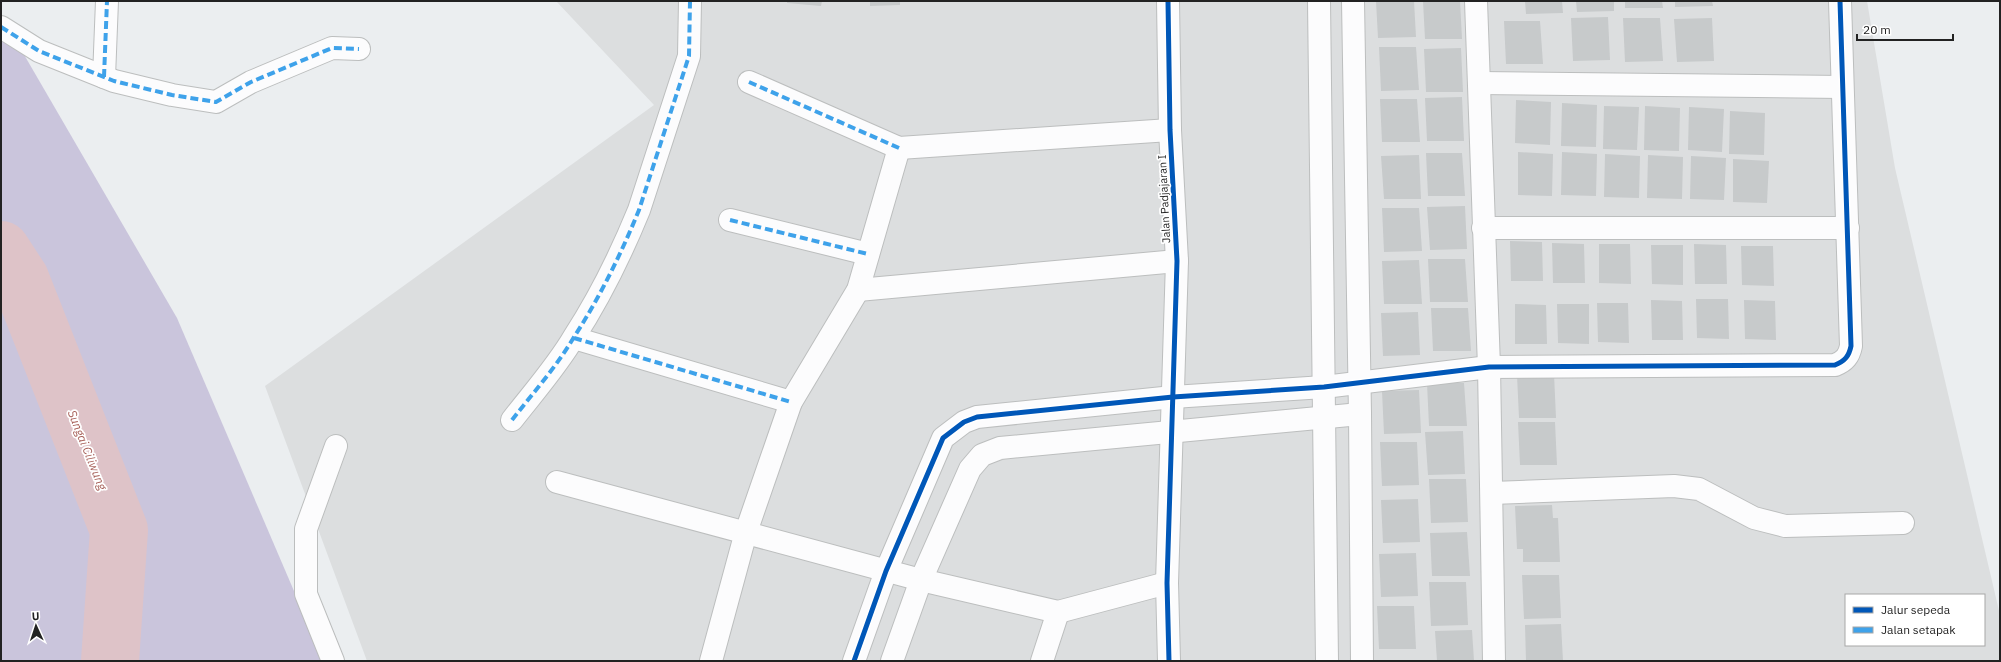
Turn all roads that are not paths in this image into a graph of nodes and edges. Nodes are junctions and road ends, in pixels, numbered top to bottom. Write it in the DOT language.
graph roads {
  1 [pos="107,1"];
  2 [pos="690,1"];
  3 [pos="1168,1"];
  4 [pos="1319,1"];
  5 [pos="1353,1"];
  6 [pos="1476,1"];
  7 [pos="1840,1"];
  8 [pos="1,27"];
  9 [pos="359,49"];
  10 [pos="104,77"];
  11 [pos="749,82"];
  12 [pos="1478,83"];
  13 [pos="1842,87"];
  14 [pos="1170,130"];
  15 [pos="899,148"];
  16 [pos="730,220"];
  17 [pos="1483,228"];
  18 [pos="1848,228"];
  19 [pos="868,254"];
  20 [pos="1177,261"];
  21 [pos="858,290"];
  22 [pos="574,338"];
  23 [pos="1489,367"];
  24 [pos="1359,382"];
  25 [pos="1324,387"];
  26 [pos="1174,397"];
  27 [pos="791,402"];
  28 [pos="1360,414"];
  29 [pos="1324,418"];
  30 [pos="512,420"];
  31 [pos="1172,432"];
  32 [pos="336,446"];
  33 [pos="557,482"];
  34 [pos="1492,493"];
  35 [pos="1903,523"];
  36 [pos="746,532"];
  37 [pos="886,571"];
  38 [pos="921,580"];
  39 [pos="1167,583"];
  40 [pos="1058,612"];
  41 [pos="333,661"];
  42 [pos="710,661"];
  43 [pos="854,661"];
  44 [pos="892,661"];
  45 [pos="1042,661"];
  46 [pos="1168,661"];
  47 [pos="1327,661"];
  48 [pos="1362,661"];
  49 [pos="1494,661"];
  1 -- 10 [label="street"];
  2 -- 22 [label="street"];
  3 -- 14 [label="street, Jalan Padjajaran I"];
  4 -- 25 [label="street"];
  5 -- 24 [label="street"];
  6 -- 12 [label="street"];
  7 -- 13 [label="street"];
  8 -- 10 [label="street"];
  9 -- 10 [label="street"];
  11 -- 15 [label="street"];
  12 -- 13 [label="street"];
  12 -- 17 [label="street"];
  13 -- 18 [label="street"];
  14 -- 15 [label="street"];
  14 -- 20 [label="street, Jalan Padjajaran I"];
  15 -- 19 [label="street"];
  16 -- 19 [label="street"];
  17 -- 18 [label="street"];
  17 -- 23 [label="street"];
  18 -- 23 [label="street"];
  19 -- 21 [label="street"];
  20 -- 21 [label="street"];
  20 -- 26 [label="street, Jalan Padjajaran I"];
  21 -- 27 [label="street"];
  22 -- 27 [label="street"];
  22 -- 30 [label="street"];
  23 -- 24 [label="street"];
  23 -- 34 [label="street"];
  24 -- 25 [label="street"];
  24 -- 28 [label="street"];
  25 -- 26 [label="street"];
  25 -- 29 [label="street"];
  26 -- 31 [label="street, Jalan Padjajaran I"];
  26 -- 37 [label="street"];
  27 -- 36 [label="street"];
  28 -- 29 [label="street"];
  28 -- 48 [label="street"];
  29 -- 31 [label="street"];
  29 -- 47 [label="street"];
  31 -- 38 [label="street"];
  31 -- 39 [label="street, Jalan Padjajaran I"];
  32 -- 41 [label="street"];
  33 -- 36 [label="street"];
  34 -- 35 [label="street"];
  34 -- 49 [label="street"];
  36 -- 37 [label="street"];
  36 -- 42 [label="street"];
  37 -- 38 [label="street"];
  37 -- 43 [label="street"];
  38 -- 40 [label="street"];
  38 -- 44 [label="street"];
  39 -- 40 [label="street"];
  39 -- 46 [label="street, Jalan Padjajaran I"];
  40 -- 45 [label="street"];
}
